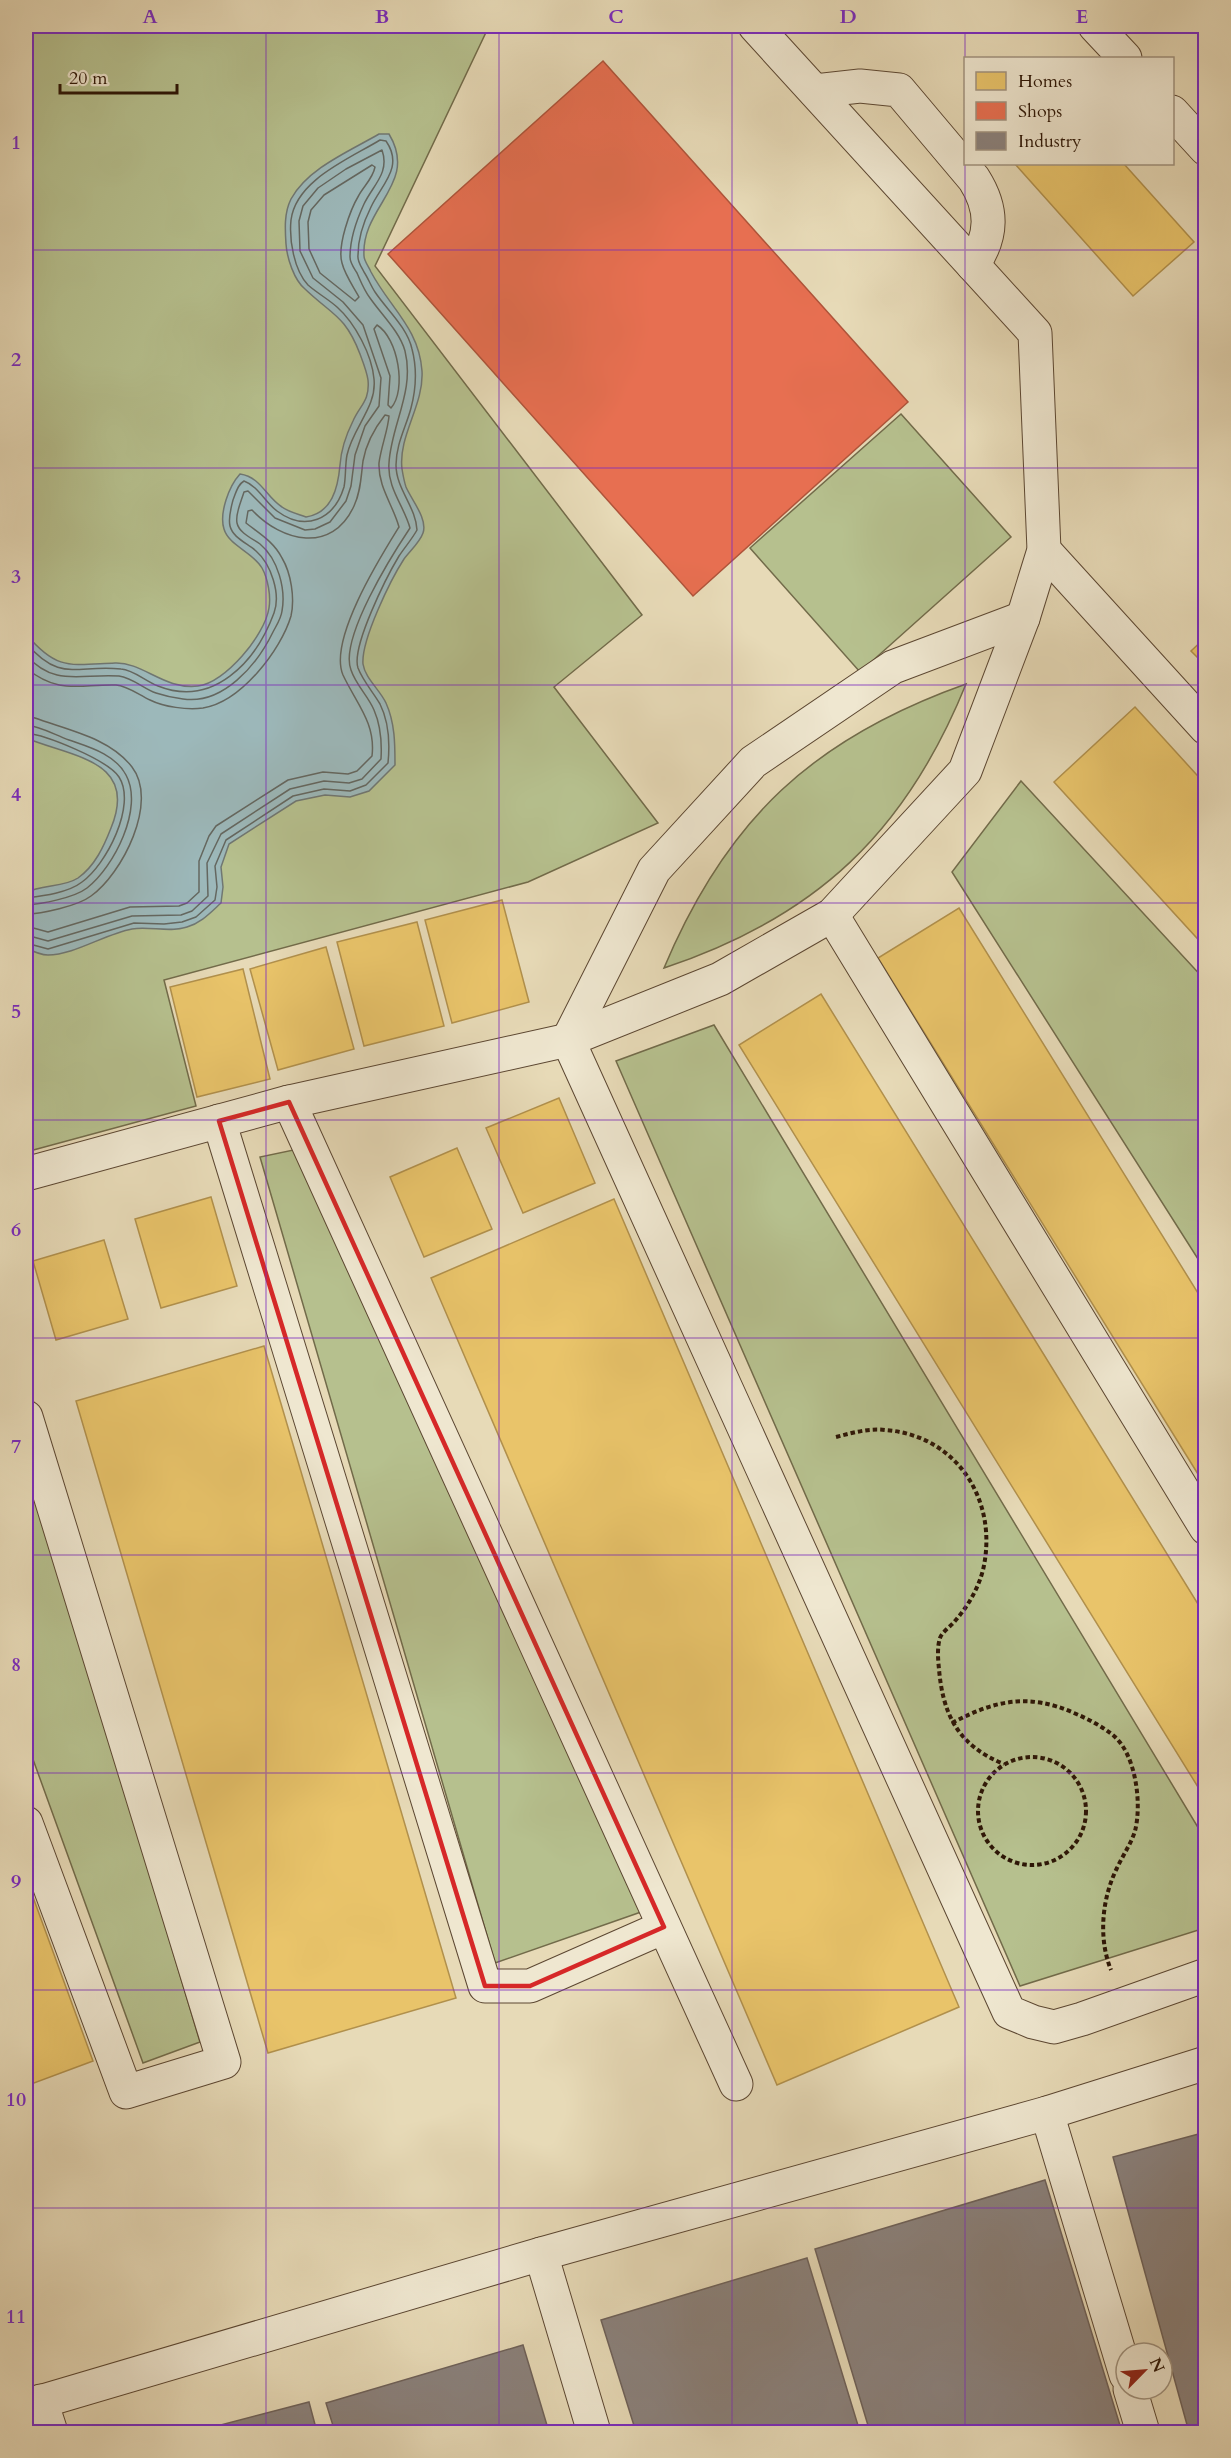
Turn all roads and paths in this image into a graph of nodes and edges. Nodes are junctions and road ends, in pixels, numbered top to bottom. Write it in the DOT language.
graph roads {
  1 [pos="755,26"];
  2 [pos="1095,26"];
  3 [pos="1124,57"];
  4 [pos="815,91"];
  5 [pos="1174,113"];
  6 [pos="1206,149"];
  7 [pos="973,265"];
  8 [pos="1044,550"];
  9 [pos="1023,618"];
  10 [pos="1206,728"];
  11 [pos="832,915"];
  12 [pos="568,1040"];
  13 [pos="289,1102"];
  14 [pos="219,1121"];
  15 [pos="26,1174"];
  16 [pos="26,1416"];
  17 [pos="836,1437"];
  18 [pos="1206,1527"];
  19 [pos="952,1723"];
  20 [pos="1004,1764"];
  21 [pos="26,1823"];
  22 [pos="664,1927"];
  23 [pos="1206,1975"];
  24 [pos="1126,2003"];
  25 [pos="1206,2063"];
  26 [pos="736,2084"];
  27 [pos="1047,2113"];
  28 [pos="541,2254"];
  29 [pos="1116,2341"];
  30 [pos="1134,2401"];
  31 [pos="33,2404"];
  32 [pos="51,2433"];
  33 [pos="594,2433"];
  34 [pos="1143,2433"];
  1 -- 4 [label="street"];
  2 -- 3 [label="street"];
  4 -- 7 [label="street"];
  4 -- 7 [label="street"];
  5 -- 6 [label="street"];
  7 -- 8 [label="street"];
  8 -- 9 [label="street"];
  8 -- 10 [label="street"];
  9 -- 11 [label="street"];
  9 -- 12 [label="street"];
  11 -- 12 [label="street"];
  11 -- 18 [label="street"];
  12 -- 13 [label="street"];
  12 -- 24 [label="street"];
  13 -- 14 [label="street"];
  13 -- 22 [label="street"];
  14 -- 15 [label="street"];
  14 -- 22 [label="street"];
  16 -- 21 [label="street"];
  17 -- 19 [label="path"];
  19 -- 20 [label="path"];
  19 -- 24 [label="path"];
  20 -- 20 [label="path"];
  22 -- 26 [label="street"];
  23 -- 24 [label="street"];
  25 -- 27 [label="street"];
  27 -- 28 [label="street"];
  27 -- 29 [label="street"];
  28 -- 31 [label="street"];
  28 -- 33 [label="street"];
  30 -- 34 [label="street"];
  31 -- 32 [label="street"];
}
